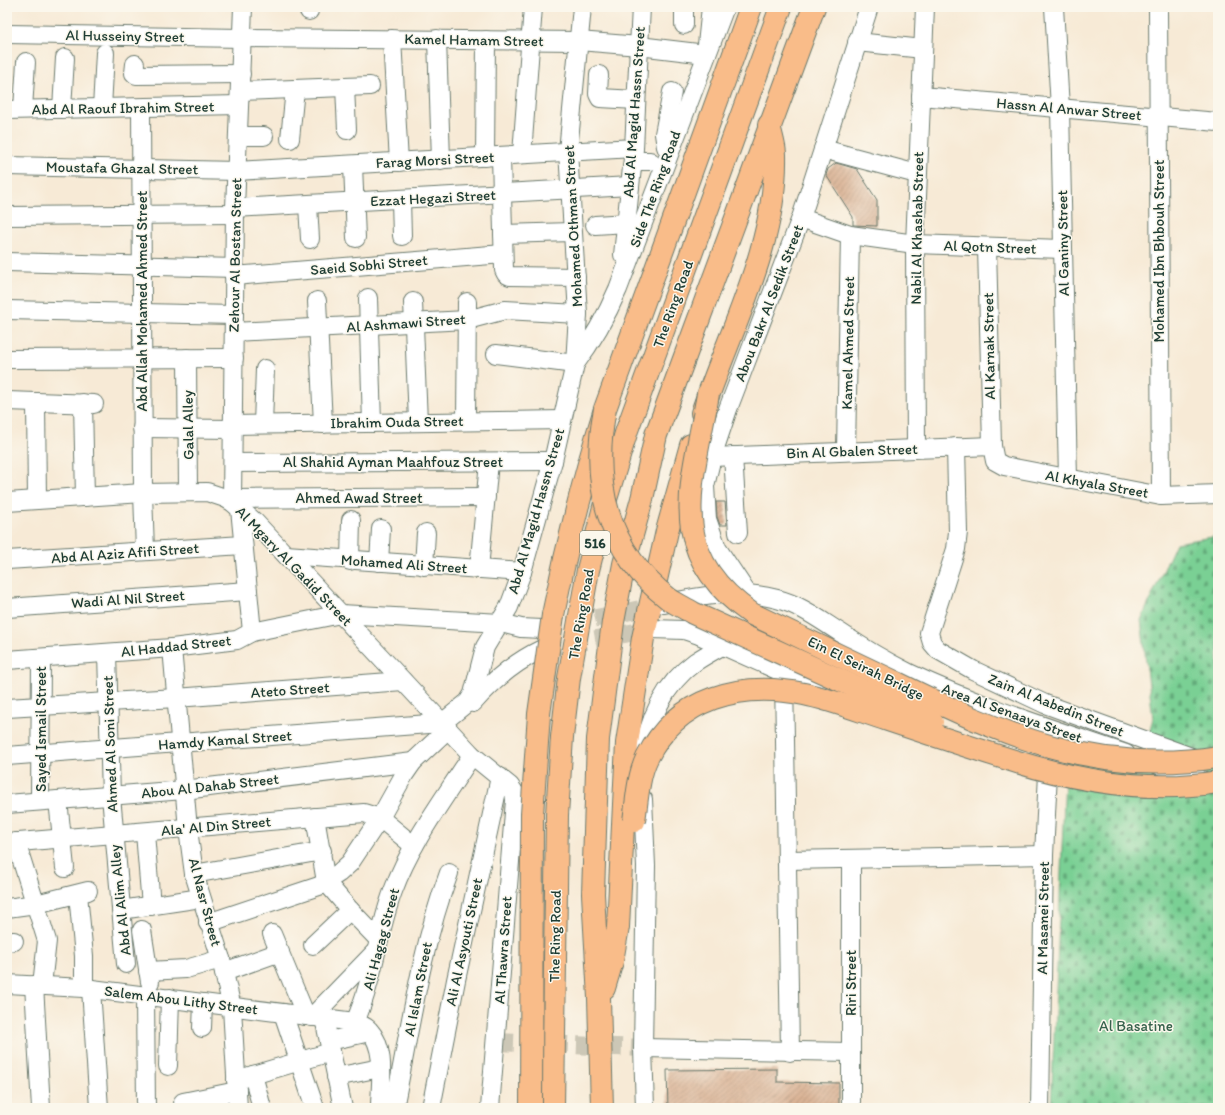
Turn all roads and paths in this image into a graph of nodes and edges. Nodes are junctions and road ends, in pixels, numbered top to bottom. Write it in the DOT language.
graph roads {
  1 [pos="243,7"];
  2 [pos="533,7"];
  3 [pos="582,7"];
  4 [pos="641,7"];
  5 [pos="684,7"];
  6 [pos="711,7"];
  7 [pos="725,7"];
  8 [pos="751,7"];
  9 [pos="781,7"];
  10 [pos="814,7"];
  11 [pos="869,7"];
  12 [pos="926,7"];
  13 [pos="1054,7"];
  14 [pos="1158,7"];
  15 [pos="684,25"];
  16 [pos="7,34"];
  17 [pos="242,38"];
  18 [pos="392,39"];
  19 [pos="437,39"];
  20 [pos="486,40"];
  21 [pos="530,41"];
  22 [pos="578,42"];
  23 [pos="857,42"];
  24 [pos="639,46"];
  25 [pos="923,49"];
  26 [pos="105,53"];
  27 [pos="706,54"];
  28 [pos="65,58"];
  29 [pos="26,62"];
  30 [pos="135,64"];
  31 [pos="599,75"];
  32 [pos="370,86"];
  33 [pos="345,87"];
  34 [pos="294,89"];
  35 [pos="240,90"];
  36 [pos="672,92"];
  37 [pos="921,96"];
  38 [pos="636,100"];
  39 [pos="102,108"];
  40 [pos="141,108"];
  41 [pos="1060,108"];
  42 [pos="15,109"];
  43 [pos="62,109"];
  44 [pos="1158,117"];
  45 [pos="1218,122"];
  46 [pos="769,125"];
  47 [pos="347,130"];
  48 [pos="238,136"];
  49 [pos="264,136"];
  50 [pos="290,140"];
  51 [pos="823,149"];
  52 [pos="568,151"];
  53 [pos="668,153"];
  54 [pos="522,154"];
  55 [pos="639,156"];
  56 [pos="493,157"];
  57 [pos="441,160"];
  58 [pos="399,162"];
  59 [pos="353,165"];
  60 [pos="7,166"];
  61 [pos="141,169"];
  62 [pos="237,171"];
  63 [pos="917,174"];
  64 [pos="630,186"];
  65 [pos="569,190"];
  66 [pos="502,194"];
  67 [pos="401,200"];
  68 [pos="355,203"];
  69 [pos="308,206"];
  70 [pos="235,211"];
  71 [pos="141,215"];
  72 [pos="7,216"];
  73 [pos="801,218"];
  74 [pos="627,223"];
  75 [pos="595,225"];
  76 [pos="572,232"];
  77 [pos="503,234"];
  78 [pos="850,234"];
  79 [pos="402,236"];
  80 [pos="356,238"];
  81 [pos="310,239"];
  82 [pos="915,244"];
  83 [pos="987,247"];
  84 [pos="1063,250"];
  85 [pos="7,262"];
  86 [pos="503,262"];
  87 [pos="142,265"];
  88 [pos="234,272"];
  89 [pos="576,277"];
  90 [pos="618,289"];
  91 [pos="368,298"];
  92 [pos="317,301"];
  93 [pos="413,302"];
  94 [pos="7,310"];
  95 [pos="467,311"];
  96 [pos="142,312"];
  97 [pos="578,314"];
  98 [pos="234,323"];
  99 [pos="414,323"];
  100 [pos="369,326"];
  101 [pos="318,329"];
  102 [pos="496,354"];
  103 [pos="7,358"];
  104 [pos="142,358"];
  105 [pos="187,358"];
  106 [pos="234,358"];
  107 [pos="575,364"];
  108 [pos="265,369"];
  109 [pos="708,394"];
  110 [pos="7,401"];
  111 [pos="36,402"];
  112 [pos="605,409"];
  113 [pos="562,420"];
  114 [pos="466,421"];
  115 [pos="418,422"];
  116 [pos="372,423"];
  117 [pos="263,424"];
  118 [pos="323,424"];
  119 [pos="233,427"];
  120 [pos="142,428"];
  121 [pos="188,428"];
  122 [pos="992,446"];
  123 [pos="956,447"];
  124 [pos="916,448"];
  125 [pos="846,451"];
  126 [pos="733,456"];
  127 [pos="712,457"];
  128 [pos="553,461"];
  129 [pos="489,462"];
  130 [pos="233,463"];
  131 [pos="1068,479"];
  132 [pos="188,492"];
  133 [pos="143,493"];
  134 [pos="1218,494"];
  135 [pos="1161,496"];
  136 [pos="85,497"];
  137 [pos="486,497"];
  138 [pos="37,500"];
  139 [pos="7,502"];
  140 [pos="235,504"];
  141 [pos="351,520"];
  142 [pos="381,529"];
  143 [pos="426,533"];
  144 [pos="738,533"];
  145 [pos="244,545"];
  146 [pos="145,552"];
  147 [pos="286,555"];
  148 [pos="7,560"];
  149 [pos="350,561"];
  150 [pos="379,562"];
  151 [pos="424,566"];
  152 [pos="479,569"];
  153 [pos="522,572"];
  154 [pos="248,591"];
  155 [pos="747,593"];
  156 [pos="656,606"];
  157 [pos="7,608"];
  158 [pos="341,614"];
  159 [pos="501,623"];
  160 [pos="542,629"];
  161 [pos="652,629"];
  162 [pos="252,632"];
  163 [pos="722,646"];
  164 [pos="172,648"];
  165 [pos="542,650"];
  166 [pos="108,653"];
  167 [pos="41,658"];
  168 [pos="7,660"];
  169 [pos="784,673"];
  170 [pos="403,681"];
  171 [pos="176,698"];
  172 [pos="108,702"];
  173 [pos="41,706"];
  174 [pos="7,708"];
  175 [pos="1051,728"];
  176 [pos="448,729"];
  177 [pos="180,743"];
  178 [pos="109,749"];
  179 [pos="41,754"];
  180 [pos="472,755"];
  181 [pos="7,756"];
  182 [pos="1218,757"];
  183 [pos="1014,761"];
  184 [pos="413,762"];
  185 [pos="1218,767"];
  186 [pos="1049,776"];
  187 [pos="500,777"];
  188 [pos="1218,782"];
  189 [pos="1218,785"];
  190 [pos="184,790"];
  191 [pos="514,792"];
  192 [pos="111,796"];
  193 [pos="58,800"];
  194 [pos="40,801"];
  195 [pos="7,804"];
  196 [pos="315,817"];
  197 [pos="380,818"];
  198 [pos="188,829"];
  199 [pos="145,833"];
  200 [pos="114,835"];
  201 [pos="62,839"];
  202 [pos="12,843"];
  203 [pos="414,846"];
  204 [pos="322,851"];
  205 [pos="1044,855"];
  206 [pos="851,859"];
  207 [pos="787,860"];
  208 [pos="65,868"];
  209 [pos="449,873"];
  210 [pos="194,874"];
  211 [pos="326,882"];
  212 [pos="201,898"];
  213 [pos="36,904"];
  214 [pos="151,906"];
  215 [pos="7,908"];
  216 [pos="619,909"];
  217 [pos="121,910"];
  218 [pos="350,910"];
  219 [pos="208,923"];
  220 [pos="142,930"];
  221 [pos="272,934"];
  222 [pos="313,945"];
  223 [pos="378,946"];
  224 [pos="280,952"];
  225 [pos="126,964"];
  226 [pos="222,965"];
  227 [pos="148,972"];
  228 [pos="7,984"];
  229 [pos="38,985"];
  230 [pos="87,988"];
  231 [pos="149,995"];
  232 [pos="170,998"];
  233 [pos="599,998"];
  234 [pos="203,1003"];
  235 [pos="232,1008"];
  236 [pos="283,1013"];
  237 [pos="314,1017"];
  238 [pos="355,1022"];
  239 [pos="202,1028"];
  240 [pos="370,1032"];
  241 [pos="330,1047"];
  242 [pos="643,1048"];
  243 [pos="790,1052"];
  244 [pos="851,1052"];
  245 [pos="299,1061"];
  246 [pos="168,1066"];
  247 [pos="380,1068"];
  248 [pos="336,1077"];
  249 [pos="241,1088"];
  250 [pos="183,1102"];
  251 [pos="41,1108"];
  252 [pos="99,1108"];
  253 [pos="146,1108"];
  254 [pos="262,1108"];
  255 [pos="315,1108"];
  256 [pos="343,1108"];
  257 [pos="380,1108"];
  258 [pos="394,1108"];
  259 [pos="431,1108"];
  260 [pos="490,1108"];
  261 [pos="531,1108"];
  262 [pos="553,1108"];
  263 [pos="602,1108"];
  264 [pos="645,1108"];
  265 [pos="851,1108"];
  266 [pos="1040,1108"];
  1 -- 17 [label="street, Zehour Al Bostan Street"];
  2 -- 21 [label="street"];
  3 -- 22 [label="street, Mohamed Othman Street"];
  4 -- 24 [label="street, Abd Al Magid Hassn Street"];
  5 -- 15 [label="street"];
  6 -- 27 [label="street"];
  7 -- 27 [label="street, Side The Ring Road"];
  8 -- 112 [label="highway"];
  9 -- 262 [label="highway, The Ring Road / 516"];
  10 -- 46 [label="highway, The Ring Road / 516"];
  11 -- 23 [label="street, Abou Bakr Al Sedik Street"];
  12 -- 25 [label="street, Nabil Al Khashab Street"];
  13 -- 41 [label="street, Al Ganiny Street"];
  14 -- 44 [label="street, Mohamed Ibn Bhbouh Street"];
  16 -- 17 [label="street, Al Husseiny Street"];
  17 -- 18 [label="street, Kamel Hamam Street"];
  17 -- 35 [label="street, Zehour Al Bostan Street"];
  18 -- 19 [label="street, Kamel Hamam Street"];
  18 -- 58 [label="street"];
  19 -- 20 [label="street, Kamel Hamam Street"];
  19 -- 57 [label="street"];
  20 -- 21 [label="street, Kamel Hamam Street"];
  20 -- 56 [label="street"];
  21 -- 22 [label="street, Kamel Hamam Street"];
  21 -- 54 [label="street"];
  22 -- 24 [label="street, Kamel Hamam Street"];
  22 -- 52 [label="street, Mohamed Othman Street"];
  23 -- 25 [label="street"];
  23 -- 51 [label="street, Abou Bakr Al Sedik Street"];
  24 -- 27 [label="street, Kamel Hamam Street"];
  24 -- 38 [label="street, Abd Al Magid Hassn Street"];
  25 -- 37 [label="street, Nabil Al Khashab Street"];
  26 -- 39 [label="street"];
  27 -- 53 [label="street, Side The Ring Road"];
  28 -- 43 [label="street"];
  29 -- 42 [label="street"];
  30 -- 35 [label="street"];
  31 -- 38 [label="street"];
  32 -- 33 [label="street"];
  33 -- 34 [label="street"];
  33 -- 47 [label="street"];
  34 -- 35 [label="street"];
  34 -- 50 [label="street"];
  35 -- 40 [label="street, Abd Al Raouf Ibrahim Street"];
  35 -- 48 [label="street, Zehour Al Bostan Street"];
  36 -- 53 [label="street"];
  37 -- 41 [label="street, Hassn Al Anwar Street"];
  37 -- 63 [label="street, Nabil Al Khashab Street"];
  38 -- 55 [label="street, Abd Al Magid Hassn Street"];
  39 -- 40 [label="street, Abd Al Raouf Ibrahim Street"];
  39 -- 43 [label="street, Abd Al Raouf Ibrahim Street"];
  40 -- 61 [label="street, Abd Allah Mohamed Ahmed Street"];
  41 -- 44 [label="street, Hassn Al Anwar Street"];
  41 -- 84 [label="street, Al Ganiny Street"];
  42 -- 43 [label="street, Abd Al Raouf Ibrahim Street"];
  44 -- 45 [label="street, Hassn Al Anwar Street"];
  44 -- 135 [label="street, Mohamed Ibn Bhbouh Street"];
  46 -- 109 [label="highway"];
  46 -- 233 [label="highway, The Ring Road / 516"];
  48 -- 49 [label="street"];
  48 -- 62 [label="street, Zehour Al Bostan Street"];
  51 -- 63 [label="street"];
  51 -- 73 [label="street, Abou Bakr Al Sedik Street"];
  52 -- 54 [label="street, Farag Morsi Street"];
  52 -- 55 [label="street, Farag Morsi Street"];
  52 -- 65 [label="street, Mohamed Othman Street"];
  53 -- 90 [label="street, Side The Ring Road"];
  54 -- 56 [label="street, Farag Morsi Street"];
  55 -- 64 [label="street, Abd Al Magid Hassn Street"];
  56 -- 57 [label="street, Farag Morsi Street"];
  56 -- 66 [label="street"];
  57 -- 58 [label="street, Farag Morsi Street"];
  58 -- 59 [label="street, Farag Morsi Street"];
  59 -- 62 [label="street, Farag Morsi Street"];
  59 -- 68 [label="street"];
  60 -- 61 [label="street, Moustafa Ghazal Street"];
  61 -- 62 [label="street, Moustafa Ghazal Street"];
  61 -- 71 [label="street, Abd Allah Mohamed Ahmed Street"];
  62 -- 70 [label="street, Zehour Al Bostan Street"];
  63 -- 82 [label="street, Nabil Al Khashab Street"];
  64 -- 65 [label="street, Ezzat Hegazi Street"];
  64 -- 74 [label="street, Abd Al Magid Hassn Street"];
  65 -- 66 [label="street, Ezzat Hegazi Street"];
  65 -- 76 [label="street, Mohamed Othman Street"];
  66 -- 67 [label="street, Ezzat Hegazi Street"];
  66 -- 77 [label="street"];
  67 -- 68 [label="street, Ezzat Hegazi Street"];
  67 -- 79 [label="street"];
  68 -- 69 [label="street, Ezzat Hegazi Street"];
  68 -- 80 [label="street"];
  69 -- 70 [label="street, Ezzat Hegazi Street"];
  69 -- 81 [label="street"];
  70 -- 71 [label="street, Ezzat Hegazi Street"];
  70 -- 88 [label="street, Zehour Al Bostan Street"];
  71 -- 72 [label="street, Ezzat Hegazi Street"];
  71 -- 87 [label="street, Abd Allah Mohamed Ahmed Street"];
  73 -- 78 [label="street, Al Qotn Street"];
  73 -- 127 [label="street, Abou Bakr Al Sedik Street"];
  74 -- 75 [label="street"];
  74 -- 90 [label="street, Abd Al Magid Hassn Street"];
  76 -- 77 [label="street"];
  76 -- 89 [label="street, Mohamed Othman Street"];
  77 -- 86 [label="street"];
  78 -- 82 [label="street, Al Qotn Street"];
  78 -- 125 [label="street, Kamel Ahmed Street"];
  82 -- 83 [label="street, Al Qotn Street"];
  82 -- 124 [label="street, Nabil Al Khashab Street"];
  83 -- 84 [label="street, Al Qotn Street"];
  83 -- 122 [label="street, Al Karnak Street"];
  84 -- 131 [label="street, Al Ganiny Street"];
  85 -- 87 [label="street, Saeid Sobhi Street"];
  86 -- 88 [label="street, Saeid Sobhi Street"];
  86 -- 89 [label="street"];
  87 -- 88 [label="street, Saeid Sobhi Street"];
  87 -- 96 [label="street, Abd Allah Mohamed Ahmed Street"];
  88 -- 98 [label="street, Zehour Al Bostan Street"];
  89 -- 97 [label="street, Mohamed Othman Street"];
  90 -- 107 [label="street, Side The Ring Road"];
  91 -- 100 [label="street"];
  92 -- 101 [label="street"];
  93 -- 99 [label="street"];
  94 -- 96 [label="street, Al Ashmawi Street"];
  95 -- 97 [label="street, Al Ashmawi Street"];
  95 -- 99 [label="street, Al Ashmawi Street"];
  95 -- 114 [label="street"];
  96 -- 98 [label="street, Al Ashmawi Street"];
  96 -- 104 [label="street, Abd Allah Mohamed Ahmed Street"];
  97 -- 107 [label="street, Mohamed Othman Street"];
  98 -- 101 [label="street, Al Ashmawi Street"];
  98 -- 106 [label="street, Zehour Al Bostan Street"];
  99 -- 100 [label="street, Al Ashmawi Street"];
  99 -- 115 [label="street"];
  100 -- 101 [label="street, Al Ashmawi Street"];
  100 -- 116 [label="street"];
  101 -- 118 [label="street"];
  102 -- 107 [label="street"];
  103 -- 104 [label="street"];
  104 -- 105 [label="street"];
  104 -- 120 [label="street, Abd Allah Mohamed Ahmed Street"];
  105 -- 106 [label="street"];
  105 -- 121 [label="street, Galal Alley"];
  106 -- 119 [label="street, Zehour Al Bostan Street"];
  107 -- 113 [label="street, Mohamed Othman Street"];
  108 -- 117 [label="street"];
  109 -- 182 [label="highway, Ein El Seirah Bridge, bridge"];
  109 -- 216 [label="highway"];
  110 -- 111 [label="street"];
  111 -- 136 [label="street"];
  111 -- 138 [label="street"];
  112 -- 183 [label="highway, bridge"];
  112 -- 261 [label="highway, bridge"];
  113 -- 114 [label="street, Ibrahim Ouda Street"];
  113 -- 128 [label="street, Abd Al Magid Hassn Street"];
  114 -- 115 [label="street, Ibrahim Ouda Street"];
  115 -- 116 [label="street, Ibrahim Ouda Street"];
  116 -- 118 [label="street, Ibrahim Ouda Street"];
  117 -- 118 [label="street, Ibrahim Ouda Street"];
  117 -- 119 [label="street, Ibrahim Ouda Street"];
  119 -- 121 [label="street, Ibrahim Ouda Street"];
  119 -- 130 [label="street, Zehour Al Bostan Street"];
  120 -- 121 [label="street, Ibrahim Ouda Street"];
  120 -- 133 [label="street, Abd Allah Mohamed Ahmed Street"];
  121 -- 132 [label="street, Galal Alley"];
  122 -- 123 [label="street, Bin Al Gbalen Street"];
  122 -- 131 [label="street, Al Khyala Street"];
  123 -- 124 [label="street, Bin Al Gbalen Street"];
  123 -- 185 [label="street, Zain Al Aabedin Street"];
  124 -- 125 [label="street, Bin Al Gbalen Street"];
  125 -- 126 [label="street, Bin Al Gbalen Street"];
  126 -- 127 [label="street, Bin Al Gbalen Street"];
  126 -- 144 [label="street"];
  127 -- 155 [label="street, Abou Bakr Al Sedik Street"];
  128 -- 129 [label="street, Al Shahid Ayman Maahfouz Street"];
  128 -- 153 [label="street, Abd Al Magid Hassn Street"];
  129 -- 130 [label="street, Al Shahid Ayman Maahfouz Street"];
  129 -- 137 [label="street"];
  130 -- 140 [label="street, Zehour Al Bostan Street"];
  131 -- 135 [label="street, Al Khyala Street"];
  132 -- 133 [label="street, Al Mgary Al Gadid Street"];
  132 -- 140 [label="street, Al Mgary Al Gadid Street"];
  133 -- 136 [label="street, Al Mgary Al Gadid Street"];
  133 -- 146 [label="street, Abd Allah Mohamed Ahmed Street"];
  134 -- 135 [label="street, Al Khyala Street"];
  136 -- 138 [label="street, Al Mgary Al Gadid Street"];
  137 -- 140 [label="street, Ahmed Awad Street"];
  137 -- 152 [label="street"];
  138 -- 139 [label="street, Al Mgary Al Gadid Street"];
  140 -- 145 [label="street, Zehour Al Bostan Street"];
  140 -- 147 [label="street, Al Mgary Al Gadid Street"];
  141 -- 149 [label="street"];
  142 -- 150 [label="street"];
  143 -- 151 [label="street"];
  145 -- 146 [label="street, Abd Al Aziz Afifi Street"];
  145 -- 154 [label="street, Zehour Al Bostan Street"];
  146 -- 148 [label="street, Abd Al Aziz Afifi Street"];
  147 -- 149 [label="street, Mohamed Ali Street"];
  147 -- 158 [label="street, Al Mgary Al Gadid Street"];
  149 -- 150 [label="street, Mohamed Ali Street"];
  150 -- 151 [label="street, Mohamed Ali Street"];
  151 -- 152 [label="street, Mohamed Ali Street"];
  152 -- 153 [label="street, Mohamed Ali Street"];
  153 -- 159 [label="street, Abd Al Magid Hassn Street"];
  154 -- 157 [label="street, Wadi Al Nil Street"];
  154 -- 162 [label="street, Zehour Al Bostan Street"];
  155 -- 156 [label="street, Area Al Senaaya Street"];
  155 -- 175 [label="street, Area Al Senaaya Street"];
  158 -- 159 [label="street, Al Haddad Street"];
  158 -- 162 [label="street, Al Haddad Street"];
  158 -- 170 [label="street, Al Mgary Al Gadid Street"];
  159 -- 160 [label="street, Al Haddad Street"];
  159 -- 176 [label="street, Abd Al Magid Hassn Street"];
  161 -- 163 [label="street"];
  162 -- 164 [label="street, Al Haddad Street"];
  163 -- 169 [label="street"];
  163 -- 242 [label="street"];
  164 -- 166 [label="street, Al Haddad Street"];
  164 -- 171 [label="street, Al Nasr Street"];
  165 -- 176 [label="street"];
  166 -- 167 [label="street, Al Haddad Street"];
  166 -- 172 [label="street, Ahmed Al Soni Street"];
  167 -- 168 [label="street, Al Haddad Street"];
  167 -- 173 [label="street, Sayed Ismail Street"];
  169 -- 186 [label="street"];
  169 -- 207 [label="street"];
  170 -- 171 [label="street, Ateto Street"];
  170 -- 176 [label="street, Al Mgary Al Gadid Street"];
  171 -- 172 [label="street, Ateto Street"];
  171 -- 177 [label="street, Al Nasr Street"];
  172 -- 173 [label="street, Ateto Street"];
  172 -- 178 [label="street, Ahmed Al Soni Street"];
  173 -- 174 [label="street, Ateto Street"];
  173 -- 179 [label="street, Sayed Ismail Street"];
  175 -- 186 [label="street, Al Masanei Street"];
  175 -- 189 [label="street, Area Al Senaaya Street"];
  176 -- 177 [label="street, Hamdy Kamal Street"];
  176 -- 180 [label="street, Al Mgary Al Gadid Street"];
  176 -- 184 [label="street"];
  177 -- 178 [label="street, Hamdy Kamal Street"];
  177 -- 190 [label="street, Al Nasr Street"];
  178 -- 179 [label="street, Hamdy Kamal Street"];
  178 -- 192 [label="street, Ahmed Al Soni Street"];
  179 -- 181 [label="street, Hamdy Kamal Street"];
  179 -- 194 [label="street, Sayed Ismail Street"];
  180 -- 187 [label="street, Al Mgary Al Gadid Street"];
  180 -- 203 [label="street, Ali Hagag Street"];
  183 -- 188 [label="highway, bridge"];
  183 -- 216 [label="highway, bridge"];
  184 -- 190 [label="street, Abou Al Dahab Street"];
  184 -- 197 [label="street"];
  186 -- 205 [label="street, Al Masanei Street"];
  187 -- 191 [label="street, Al Mgary Al Gadid Street"];
  187 -- 259 [label="street, Ali Al Asyouti Street"];
  190 -- 192 [label="street, Abou Al Dahab Street"];
  190 -- 198 [label="street, Al Nasr Street"];
  191 -- 260 [label="street, Al Thawra Street"];
  192 -- 193 [label="street, Abou Al Dahab Street"];
  192 -- 200 [label="street, Ahmed Al Soni Street"];
  193 -- 194 [label="street, Abou Al Dahab Street"];
  193 -- 201 [label="street"];
  194 -- 195 [label="street, Abou Al Dahab Street"];
  196 -- 197 [label="street, Ala' Al Din Street"];
  196 -- 198 [label="street, Ala' Al Din Street"];
  196 -- 204 [label="street"];
  197 -- 203 [label="street, Ala' Al Din Street"];
  197 -- 211 [label="street"];
  198 -- 199 [label="street, Ala' Al Din Street"];
  198 -- 210 [label="street, Al Nasr Street"];
  199 -- 200 [label="street, Ala' Al Din Street"];
  199 -- 214 [label="street"];
  200 -- 201 [label="street, Ala' Al Din Street"];
  200 -- 217 [label="street, Abd Al Alim Alley"];
  201 -- 202 [label="street, Ala' Al Din Street"];
  201 -- 208 [label="street"];
  202 -- 213 [label="street"];
  203 -- 223 [label="street, Ali Hagag Street"];
  204 -- 210 [label="street"];
  204 -- 211 [label="street"];
  205 -- 206 [label="street"];
  205 -- 266 [label="street, Al Masanei Street"];
  206 -- 207 [label="street"];
  206 -- 244 [label="street, Riri Street"];
  207 -- 243 [label="street"];
  209 -- 258 [label="street, Al Islam Street"];
  210 -- 212 [label="street, Al Nasr Street"];
  211 -- 218 [label="street"];
  211 -- 219 [label="street"];
  212 -- 214 [label="street"];
  212 -- 219 [label="street, Al Nasr Street"];
  213 -- 215 [label="street"];
  213 -- 229 [label="street"];
  213 -- 230 [label="street"];
  214 -- 217 [label="street"];
  216 -- 233 [label="highway"];
  217 -- 225 [label="street, Abd Al Alim Alley"];
  218 -- 222 [label="street"];
  218 -- 223 [label="street"];
  219 -- 226 [label="street, Al Nasr Street"];
  220 -- 227 [label="street"];
  221 -- 224 [label="street"];
  223 -- 237 [label="street"];
  223 -- 238 [label="street, Ali Hagag Street"];
  224 -- 226 [label="street"];
  224 -- 237 [label="street"];
  226 -- 227 [label="street"];
  226 -- 235 [label="street, Al Nasr Street"];
  227 -- 231 [label="street"];
  228 -- 229 [label="street, Salem Abou Lithy Street"];
  229 -- 230 [label="street, Salem Abou Lithy Street"];
  229 -- 251 [label="street"];
  230 -- 231 [label="street, Salem Abou Lithy Street"];
  230 -- 252 [label="street"];
  231 -- 232 [label="street, Salem Abou Lithy Street"];
  231 -- 253 [label="street"];
  232 -- 234 [label="street, Salem Abou Lithy Street"];
  232 -- 246 [label="street"];
  233 -- 263 [label="highway, The Ring Road / 516"];
  234 -- 235 [label="street, Salem Abou Lithy Street"];
  234 -- 239 [label="street"];
  235 -- 236 [label="street, Salem Abou Lithy Street"];
  235 -- 249 [label="street, Al Nasr Street"];
  236 -- 237 [label="street, Salem Abou Lithy Street"];
  236 -- 245 [label="street"];
  237 -- 238 [label="street, Salem Abou Lithy Street"];
  237 -- 241 [label="street"];
  238 -- 240 [label="street"];
  240 -- 241 [label="street"];
  240 -- 247 [label="street"];
  241 -- 245 [label="street"];
  241 -- 248 [label="street"];
  242 -- 243 [label="street"];
  242 -- 264 [label="street"];
  243 -- 244 [label="street"];
  244 -- 265 [label="street, Riri Street"];
  245 -- 249 [label="street"];
  245 -- 255 [label="street"];
  247 -- 248 [label="street"];
  247 -- 257 [label="street"];
  248 -- 256 [label="street"];
  249 -- 250 [label="street"];
  249 -- 254 [label="street, Al Nasr Street"];
}
